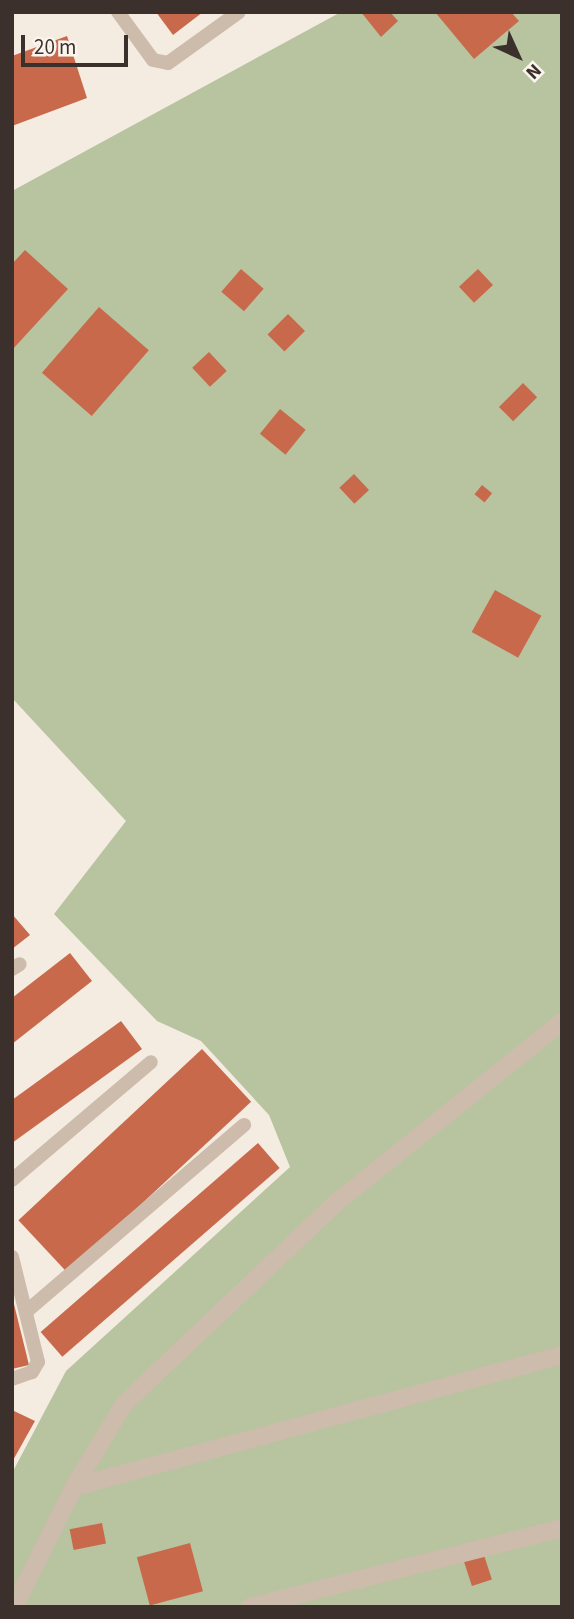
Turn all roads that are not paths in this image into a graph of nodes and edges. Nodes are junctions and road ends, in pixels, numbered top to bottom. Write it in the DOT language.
graph roads {
  1 [pos="118,12"];
  2 [pos="239,12"];
  3 [pos="562,1022"];
  4 [pos="151,1062"];
  5 [pos="244,1125"];
  6 [pos="12,1180"];
  7 [pos="12,1257"];
  8 [pos="27,1311"];
  9 [pos="562,1355"];
  10 [pos="12,1379"];
  11 [pos="74,1487"];
  12 [pos="562,1528"];
  13 [pos="14,1607"];
  14 [pos="250,1607"];
  1 -- 2 [label="lane"];
  3 -- 11 [label="street"];
  4 -- 6 [label="lane"];
  5 -- 8 [label="lane"];
  7 -- 8 [label="lane"];
  8 -- 10 [label="lane"];
  9 -- 11 [label="street"];
  11 -- 13 [label="street"];
  12 -- 14 [label="street"];
}
